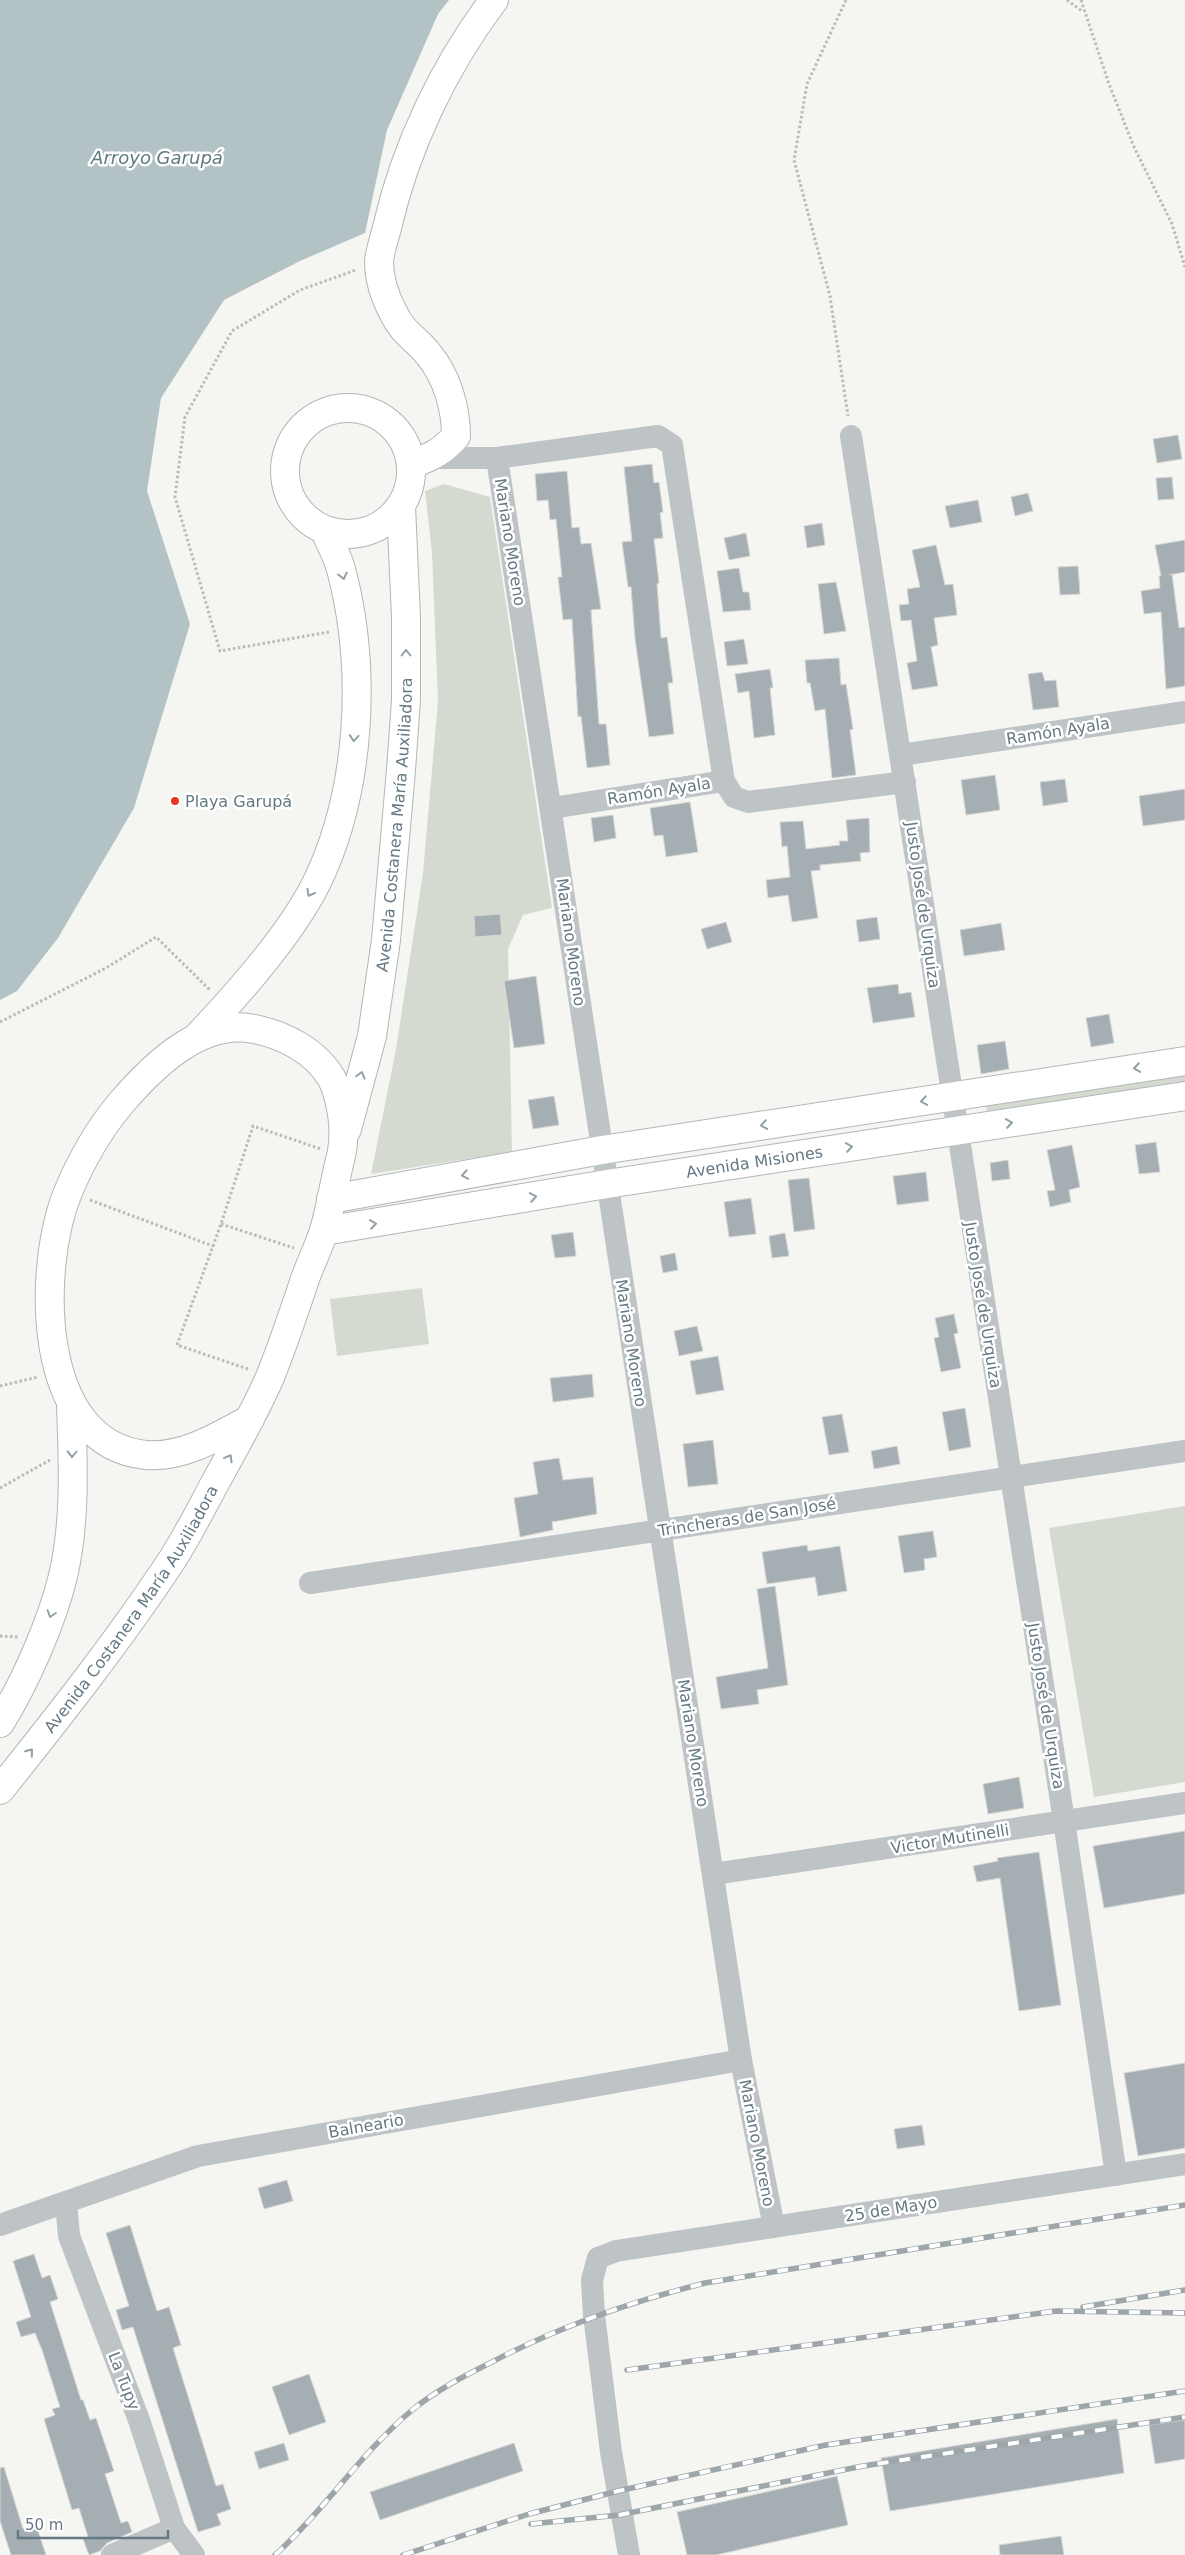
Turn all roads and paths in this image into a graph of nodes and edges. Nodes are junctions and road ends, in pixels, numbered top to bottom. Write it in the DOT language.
graph roads {
  1 [pos="494,0"];
  2 [pos="846,0"];
  3 [pos="1067,0"];
  4 [pos="1081,0"];
  5 [pos="1083,12"];
  6 [pos="379,261"];
  7 [pos="1185,267"];
  8 [pos="851,436"];
  9 [pos="497,458"];
  10 [pos="420,461"];
  11 [pos="401,506"];
  12 [pos="326,531"];
  13 [pos="352,628"];
  14 [pos="1185,712"];
  15 [pos="901,755"];
  16 [pos="724,781"];
  17 [pos="905,782"];
  18 [pos="552,808"];
  19 [pos="227,1006"];
  20 [pos="0,1022"];
  21 [pos="198,1036"];
  22 [pos="1185,1061"];
  23 [pos="952,1096"];
  24 [pos="1185,1096"];
  25 [pos="957,1131"];
  26 [pos="342,1147"];
  27 [pos="602,1150"];
  28 [pos="607,1184"];
  29 [pos="68,1191"];
  30 [pos="331,1199"];
  31 [pos="221,1224"];
  32 [pos="319,1243"];
  33 [pos="213,1246"];
  34 [pos="60,1373"];
  35 [pos="270,1376"];
  36 [pos="0,1386"];
  37 [pos="71,1405"];
  38 [pos="250,1419"];
  39 [pos="72,1448"];
  40 [pos="1185,1451"];
  41 [pos="1010,1478"];
  42 [pos="0,1488"];
  43 [pos="660,1530"];
  44 [pos="310,1582"];
  45 [pos="0,1723"];
  46 [pos="0,1790"];
  47 [pos="1185,1803"];
  48 [pos="1064,1821"];
  49 [pos="714,1874"];
  50 [pos="741,2060"];
  51 [pos="1185,2164"];
  52 [pos="1116,2175"];
  53 [pos="66,2202"];
  54 [pos="0,2225"];
  55 [pos="774,2227"];
  56 [pos="174,2528"];
  57 [pos="112,2555"];
  58 [pos="194,2555"];
  59 [pos="629,2555"];
  1 -- 6 [label="main road"];
  2 -- 8 [label="path"];
  3 -- 5 [label="path"];
  4 -- 5 [label="path"];
  5 -- 7 [label="path"];
  6 -- 10 [label="main road"];
  6 -- 13 [label="path"];
  8 -- 15 [label="street, Justo José de Urquiza"];
  9 -- 10 [label="street"];
  9 -- 16 [label="street"];
  9 -- 18 [label="street, Mariano Moreno"];
  10 -- 11 [label="main road"];
  10 -- 12 [label="main road"];
  11 -- 12 [label="main road"];
  26 -- 11 [label="main road, Avenida Costanera María Auxiliadora, one-way"];
  12 -- 13 [label="main road, one-way"];
  13 -- 19 [label="main road, one-way"];
  14 -- 15 [label="street, Ramón Ayala"];
  15 -- 17 [label="street, Justo José de Urquiza"];
  16 -- 17 [label="street, Ramón Ayala"];
  16 -- 18 [label="street, Ramón Ayala"];
  17 -- 23 [label="street, Justo José de Urquiza"];
  18 -- 27 [label="street, Mariano Moreno"];
  19 -- 20 [label="path"];
  19 -- 21 [label="main road"];
  21 -- 26 [label="main road"];
  21 -- 29 [label="main road"];
  22 -- 23 [label="main road, Avenida Misiones, one-way"];
  23 -- 25 [label="street, Justo José de Urquiza"];
  23 -- 27 [label="main road, Avenida Misiones, one-way"];
  25 -- 24 [label="main road, Avenida Misiones, one-way"];
  28 -- 25 [label="main road, Avenida Misiones, one-way"];
  25 -- 41 [label="street, Justo José de Urquiza"];
  26 -- 30 [label="main road, Avenida Costanera María Auxiliadora"];
  26 -- 31 [label="path"];
  27 -- 28 [label="street, Mariano Moreno"];
  27 -- 30 [label="main road, Avenida Misiones, one-way"];
  32 -- 28 [label="main road, Avenida Misiones, one-way"];
  28 -- 43 [label="street, Mariano Moreno"];
  29 -- 33 [label="path"];
  29 -- 34 [label="main road"];
  30 -- 32 [label="main road, Avenida Costanera María Auxiliadora"];
  31 -- 32 [label="path"];
  31 -- 33 [label="path"];
  32 -- 35 [label="main road, Avenida Costanera María Auxiliadora"];
  33 -- 35 [label="path"];
  34 -- 36 [label="path"];
  34 -- 37 [label="main road"];
  35 -- 38 [label="main road, Avenida Costanera María Auxiliadora"];
  37 -- 38 [label="main road"];
  37 -- 39 [label="main road"];
  46 -- 38 [label="main road, Avenida Costanera María Auxiliadora, one-way"];
  39 -- 42 [label="path"];
  39 -- 45 [label="main road, one-way"];
  40 -- 41 [label="street, Trincheras de San José"];
  41 -- 43 [label="street, Trincheras de San José"];
  41 -- 48 [label="street, Justo José de Urquiza"];
  43 -- 44 [label="street, Trincheras de San José"];
  43 -- 49 [label="street, Mariano Moreno"];
  47 -- 48 [label="street, Victor Mutinelli"];
  48 -- 49 [label="street, Victor Mutinelli"];
  48 -- 52 [label="street, Justo José de Urquiza"];
  49 -- 50 [label="street, Mariano Moreno"];
  50 -- 53 [label="street, Balneario"];
  50 -- 55 [label="street, Mariano Moreno"];
  51 -- 52 [label="street, 25 de Mayo"];
  52 -- 55 [label="street, 25 de Mayo"];
  53 -- 54 [label="street, Balneario"];
  53 -- 56 [label="street, La Tupy"];
  55 -- 59 [label="street, 25 de Mayo"];
  56 -- 57 [label="street"];
  56 -- 58 [label="street, La Tupy"];
}
